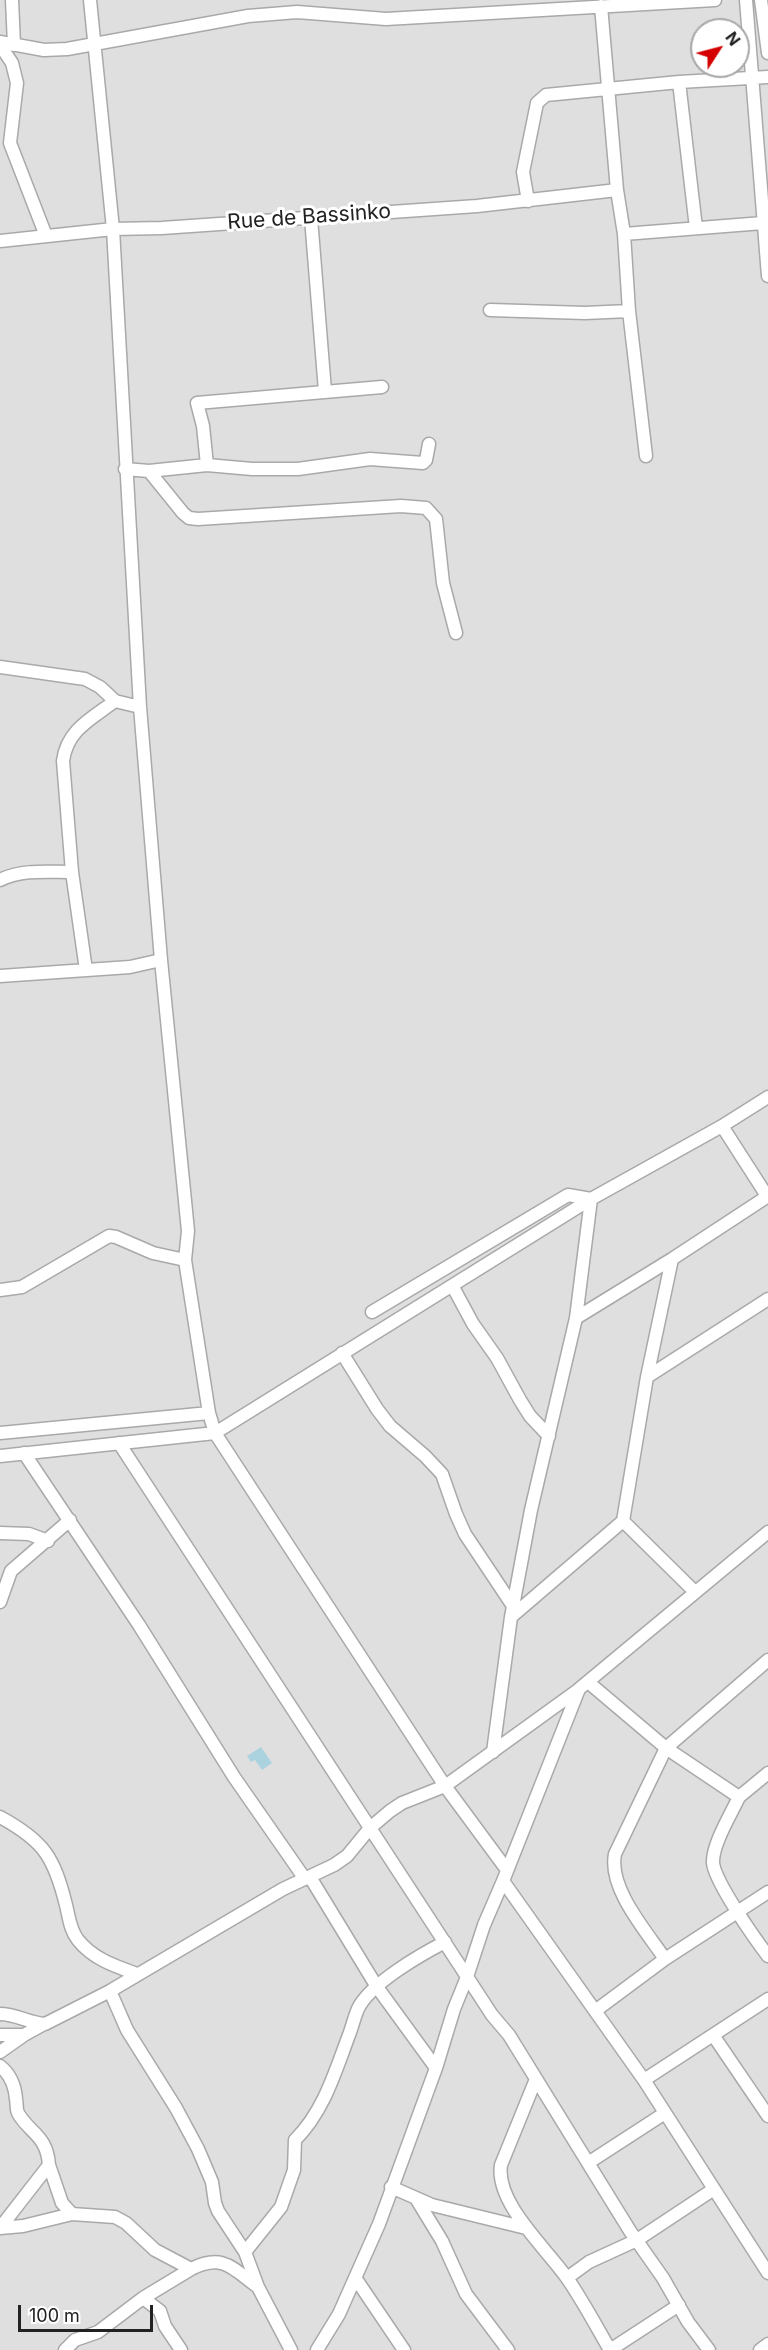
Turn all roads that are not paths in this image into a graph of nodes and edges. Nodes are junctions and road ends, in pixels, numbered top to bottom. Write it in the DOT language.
graph roads {
  1 [pos="12,0"];
  2 [pos="90,0"];
  3 [pos="715,0"];
  4 [pos="746,0"];
  5 [pos="761,0"];
  6 [pos="601,6"];
  7 [pos="94,42"];
  8 [pos="0,44"];
  9 [pos="14,45"];
  10 [pos="768,53"];
  11 [pos="752,77"];
  12 [pos="768,77"];
  13 [pos="679,82"];
  14 [pos="609,88"];
  15 [pos="5,144"];
  16 [pos="617,190"];
  17 [pos="528,201"];
  18 [pos="311,218"];
  19 [pos="763,223"];
  20 [pos="696,228"];
  21 [pos="113,229"];
  22 [pos="624,234"];
  23 [pos="46,236"];
  24 [pos="0,241"];
  25 [pos="768,276"];
  26 [pos="490,310"];
  27 [pos="628,311"];
  28 [pos="382,387"];
  29 [pos="325,391"];
  30 [pos="429,444"];
  31 [pos="646,456"];
  32 [pos="207,465"];
  33 [pos="125,469"];
  34 [pos="149,471"];
  35 [pos="456,633"];
  36 [pos="0,668"];
  37 [pos="115,701"];
  38 [pos="140,707"];
  39 [pos="72,872"];
  40 [pos="0,880"];
  41 [pos="161,960"];
  42 [pos="86,970"];
  43 [pos="0,976"];
  44 [pos="768,1096"];
  45 [pos="722,1126"];
  46 [pos="768,1196"];
  47 [pos="591,1200"];
  48 [pos="672,1259"];
  49 [pos="185,1260"];
  50 [pos="453,1287"];
  51 [pos="0,1290"];
  52 [pos="768,1299"];
  53 [pos="372,1312"];
  54 [pos="576,1318"];
  55 [pos="342,1353"];
  56 [pos="647,1377"];
  57 [pos="208,1413"];
  58 [pos="0,1433"];
  59 [pos="215,1433"];
  60 [pos="549,1436"];
  61 [pos="119,1443"];
  62 [pos="24,1453"];
  63 [pos="0,1456"];
  64 [pos="70,1520"];
  65 [pos="623,1521"];
  66 [pos="0,1533"];
  67 [pos="766,1539"];
  68 [pos="48,1541"];
  69 [pos="694,1591"];
  70 [pos="0,1602"];
  71 [pos="512,1612"];
  72 [pos="768,1660"];
  73 [pos="583,1686"];
  74 [pos="666,1748"];
  75 [pos="493,1752"];
  76 [pos="768,1773"];
  77 [pos="445,1786"];
  78 [pos="739,1797"];
  79 [pos="0,1817"];
  80 [pos="370,1828"];
  81 [pos="505,1876"];
  82 [pos="308,1878"];
  83 [pos="768,1892"];
  84 [pos="739,1911"];
  85 [pos="445,1942"];
  86 [pos="768,1956"];
  87 [pos="665,1959"];
  88 [pos="137,1974"];
  89 [pos="467,1977"];
  90 [pos="377,1988"];
  91 [pos="110,1991"];
  92 [pos="768,1999"];
  93 [pos="595,2011"];
  94 [pos="0,2013"];
  95 [pos="45,2024"];
  96 [pos="0,2035"];
  97 [pos="24,2035"];
  98 [pos="713,2036"];
  99 [pos="0,2052"];
  100 [pos="0,2066"];
  101 [pos="436,2068"];
  102 [pos="536,2079"];
  103 [pos="644,2080"];
  104 [pos="665,2113"];
  105 [pos="768,2116"];
  106 [pos="588,2163"];
  107 [pos="49,2165"];
  108 [pos="391,2187"];
  109 [pos="714,2189"];
  110 [pos="417,2200"];
  111 [pos="72,2214"];
  112 [pos="623,2219"];
  113 [pos="655,2226"];
  114 [pos="526,2228"];
  115 [pos="637,2240"];
  116 [pos="245,2252"];
  117 [pos="191,2269"];
  118 [pos="768,2273"];
  119 [pos="567,2278"];
  120 [pos="356,2279"];
  121 [pos="258,2287"];
  122 [pos="143,2298"];
  123 [pos="679,2305"];
  124 [pos="768,2344"];
  125 [pos="65,2350"];
  126 [pos="181,2350"];
  127 [pos="291,2350"];
  128 [pos="317,2350"];
  129 [pos="404,2350"];
  130 [pos="508,2350"];
  131 [pos="610,2350"];
  132 [pos="709,2350"];
  133 [pos="760,2350"];
  1 -- 9 [label="street"];
  2 -- 7 [label="street"];
  3 -- 6 [label="street"];
  4 -- 11 [label="street"];
  5 -- 10 [label="street"];
  6 -- 7 [label="street"];
  6 -- 14 [label="street"];
  7 -- 9 [label="street"];
  7 -- 21 [label="street"];
  8 -- 9 [label="street"];
  8 -- 15 [label="street"];
  11 -- 12 [label="street"];
  11 -- 13 [label="street"];
  11 -- 19 [label="street"];
  13 -- 14 [label="street"];
  13 -- 20 [label="street"];
  14 -- 16 [label="street"];
  14 -- 17 [label="street"];
  15 -- 23 [label="street"];
  16 -- 17 [label="street, Rue de Bassinko"];
  16 -- 22 [label="street"];
  17 -- 18 [label="street, Rue de Bassinko"];
  18 -- 21 [label="street, Rue de Bassinko"];
  18 -- 29 [label="street"];
  19 -- 20 [label="street"];
  19 -- 25 [label="street"];
  20 -- 22 [label="street"];
  21 -- 23 [label="street, Rue de Bassinko"];
  21 -- 33 [label="street"];
  22 -- 27 [label="street"];
  23 -- 24 [label="street, Rue de Bassinko"];
  26 -- 27 [label="street"];
  27 -- 31 [label="street"];
  28 -- 29 [label="street"];
  29 -- 32 [label="street"];
  30 -- 32 [label="street"];
  32 -- 34 [label="street"];
  33 -- 34 [label="street"];
  33 -- 38 [label="street"];
  34 -- 35 [label="street"];
  36 -- 37 [label="street"];
  37 -- 38 [label="street"];
  37 -- 39 [label="street"];
  38 -- 41 [label="street"];
  39 -- 40 [label="street"];
  39 -- 42 [label="street"];
  41 -- 42 [label="street"];
  41 -- 49 [label="street"];
  42 -- 43 [label="street"];
  44 -- 45 [label="street"];
  45 -- 46 [label="street"];
  45 -- 47 [label="street"];
  46 -- 48 [label="street"];
  47 -- 50 [label="street"];
  47 -- 53 [label="street"];
  47 -- 54 [label="street"];
  48 -- 54 [label="street"];
  48 -- 56 [label="street"];
  49 -- 51 [label="street"];
  49 -- 57 [label="street"];
  50 -- 55 [label="street"];
  50 -- 60 [label="street"];
  52 -- 56 [label="street"];
  54 -- 60 [label="street"];
  55 -- 59 [label="street"];
  55 -- 71 [label="street"];
  56 -- 65 [label="street"];
  57 -- 58 [label="street"];
  57 -- 59 [label="street"];
  59 -- 61 [label="street"];
  59 -- 77 [label="street"];
  60 -- 71 [label="street"];
  61 -- 62 [label="street"];
  61 -- 80 [label="street"];
  62 -- 63 [label="street"];
  62 -- 64 [label="street"];
  64 -- 68 [label="street"];
  64 -- 82 [label="street"];
  65 -- 69 [label="street"];
  65 -- 71 [label="street"];
  66 -- 68 [label="street"];
  67 -- 69 [label="street"];
  68 -- 70 [label="street"];
  69 -- 73 [label="street"];
  71 -- 75 [label="street"];
  72 -- 74 [label="street"];
  73 -- 74 [label="street"];
  73 -- 75 [label="street"];
  73 -- 81 [label="street"];
  74 -- 78 [label="street"];
  74 -- 87 [label="street"];
  75 -- 77 [label="street"];
  76 -- 78 [label="street"];
  77 -- 80 [label="street"];
  77 -- 81 [label="street"];
  78 -- 84 [label="street"];
  79 -- 88 [label="street"];
  80 -- 82 [label="street"];
  80 -- 85 [label="street"];
  81 -- 89 [label="street"];
  81 -- 93 [label="street"];
  82 -- 88 [label="street"];
  82 -- 90 [label="street"];
  83 -- 84 [label="street"];
  84 -- 86 [label="street"];
  84 -- 87 [label="street"];
  85 -- 89 [label="street"];
  85 -- 90 [label="street"];
  87 -- 93 [label="street"];
  88 -- 91 [label="street"];
  89 -- 101 [label="street"];
  89 -- 102 [label="street"];
  90 -- 101 [label="street"];
  90 -- 116 [label="street"];
  91 -- 95 [label="street"];
  91 -- 116 [label="street"];
  92 -- 98 [label="street"];
  93 -- 103 [label="street"];
  94 -- 95 [label="street"];
  95 -- 97 [label="street"];
  96 -- 97 [label="street"];
  97 -- 99 [label="street"];
  98 -- 103 [label="street"];
  98 -- 105 [label="street"];
  100 -- 107 [label="street"];
  101 -- 108 [label="street"];
  102 -- 106 [label="street"];
  102 -- 114 [label="street"];
  103 -- 104 [label="street"];
  104 -- 106 [label="street"];
  104 -- 109 [label="street"];
  106 -- 112 [label="street"];
  107 -- 111 [label="street"];
  107 -- 111 [label="street"];
  108 -- 110 [label="street"];
  108 -- 120 [label="street"];
  109 -- 113 [label="street"];
  109 -- 118 [label="street"];
  110 -- 114 [label="street"];
  110 -- 130 [label="street"];
  111 -- 117 [label="street"];
  112 -- 113 [label="street"];
  112 -- 115 [label="street"];
  113 -- 115 [label="street"];
  114 -- 119 [label="street"];
  115 -- 119 [label="street"];
  115 -- 123 [label="street"];
  116 -- 121 [label="street"];
  117 -- 121 [label="street"];
  117 -- 122 [label="street"];
  119 -- 131 [label="street"];
  120 -- 128 [label="street"];
  120 -- 129 [label="street"];
  121 -- 127 [label="street"];
  122 -- 125 [label="street"];
  122 -- 126 [label="street"];
  123 -- 131 [label="street"];
  123 -- 132 [label="street"];
  124 -- 133 [label="street"];
}
